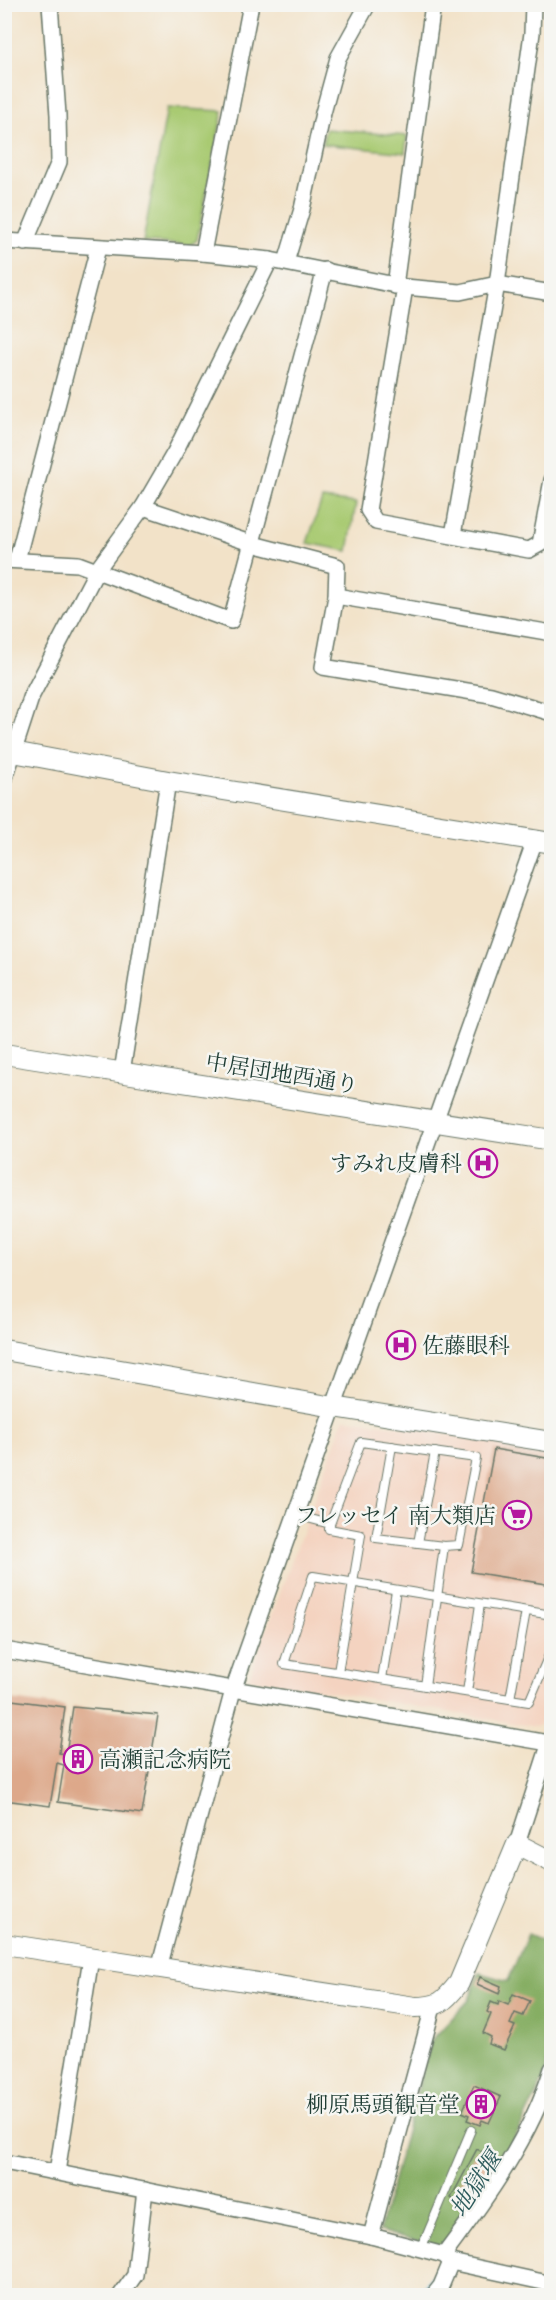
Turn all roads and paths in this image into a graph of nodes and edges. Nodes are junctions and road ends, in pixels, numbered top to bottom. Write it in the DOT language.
graph roads {
  1 [pos="50,4"];
  2 [pos="251,4"];
  3 [pos="368,4"];
  4 [pos="433,4"];
  5 [pos="533,4"];
  6 [pos="4,241"];
  7 [pos="25,243"];
  8 [pos="98,248"];
  9 [pos="202,253"];
  10 [pos="278,261"];
  11 [pos="325,270"];
  12 [pos="497,284"];
  13 [pos="400,287"];
  14 [pos="552,293"];
  15 [pos="552,480"];
  16 [pos="142,507"];
  17 [pos="453,535"];
  18 [pos="253,544"];
  19 [pos="11,560"];
  20 [pos="97,570"];
  21 [pos="336,596"];
  22 [pos="552,633"];
  23 [pos="552,713"];
  24 [pos="13,752"];
  25 [pos="4,781"];
  26 [pos="168,781"];
  27 [pos="543,842"];
  28 [pos="4,1054"];
  29 [pos="122,1072"];
  30 [pos="436,1121"];
  31 [pos="552,1140"];
  32 [pos="4,1350"];
  33 [pos="334,1407"];
  34 [pos="552,1442"];
  35 [pos="392,1446"];
  36 [pos="435,1452"];
  37 [pos="296,1515"];
  38 [pos="330,1524"];
  39 [pos="362,1535"];
  40 [pos="376,1538"];
  41 [pos="418,1543"];
  42 [pos="444,1546"];
  43 [pos="353,1583"];
  44 [pos="396,1590"];
  45 [pos="437,1597"];
  46 [pos="480,1604"];
  47 [pos="526,1611"];
  48 [pos="552,1615"];
  49 [pos="552,1648"];
  50 [pos="4,1650"];
  51 [pos="338,1672"];
  52 [pos="382,1679"];
  53 [pos="425,1686"];
  54 [pos="233,1690"];
  55 [pos="467,1692"];
  56 [pos="510,1699"];
  57 [pos="550,1739"];
  58 [pos="517,1844"];
  59 [pos="552,1862"];
  60 [pos="4,1944"];
  61 [pos="91,1958"];
  62 [pos="159,1968"];
  63 [pos="433,2007"];
  64 [pos="552,2069"];
  65 [pos="471,2130"];
  66 [pos="4,2162"];
  67 [pos="57,2172"];
  68 [pos="145,2190"];
  69 [pos="371,2236"];
  70 [pos="421,2249"];
  71 [pos="448,2258"];
  72 [pos="552,2284"];
  73 [pos="120,2295"];
  74 [pos="433,2295"];
  1 -- 7 [label="street"];
  2 -- 9 [label="street"];
  3 -- 10 [label="street"];
  4 -- 13 [label="street"];
  5 -- 12 [label="street"];
  6 -- 7 [label="street"];
  7 -- 8 [label="street"];
  8 -- 9 [label="street"];
  8 -- 19 [label="street"];
  9 -- 10 [label="street"];
  10 -- 11 [label="street"];
  10 -- 16 [label="street"];
  11 -- 13 [label="street"];
  11 -- 18 [label="street"];
  12 -- 13 [label="street"];
  12 -- 14 [label="street"];
  12 -- 17 [label="street"];
  13 -- 17 [label="street"];
  15 -- 17 [label="street"];
  16 -- 18 [label="street"];
  16 -- 20 [label="street"];
  18 -- 20 [label="street"];
  18 -- 21 [label="street"];
  19 -- 20 [label="street"];
  20 -- 24 [label="street"];
  21 -- 22 [label="street"];
  21 -- 23 [label="street"];
  24 -- 25 [label="street"];
  24 -- 26 [label="street"];
  26 -- 27 [label="street"];
  26 -- 29 [label="street"];
  27 -- 30 [label="street"];
  28 -- 29 [label="street, 中居団地西通り"];
  29 -- 30 [label="street, 中居団地西通り"];
  30 -- 31 [label="street, 中居団地西通り"];
  30 -- 33 [label="street"];
  32 -- 33 [label="street"];
  33 -- 34 [label="street"];
  33 -- 37 [label="street"];
  35 -- 36 [label="lane"];
  35 -- 38 [label="lane"];
  35 -- 40 [label="lane"];
  36 -- 41 [label="lane"];
  36 -- 42 [label="lane"];
  37 -- 38 [label="lane"];
  37 -- 54 [label="street"];
  38 -- 39 [label="lane"];
  39 -- 40 [label="lane"];
  39 -- 43 [label="lane"];
  40 -- 41 [label="lane"];
  41 -- 42 [label="lane"];
  42 -- 45 [label="lane"];
  43 -- 44 [label="lane"];
  43 -- 51 [label="lane"];
  43 -- 51 [label="lane"];
  44 -- 45 [label="lane"];
  44 -- 52 [label="lane"];
  45 -- 46 [label="lane"];
  45 -- 53 [label="lane"];
  46 -- 47 [label="lane"];
  46 -- 55 [label="lane"];
  47 -- 48 [label="lane"];
  47 -- 56 [label="lane"];
  49 -- 56 [label="lane"];
  50 -- 54 [label="street"];
  51 -- 52 [label="lane"];
  52 -- 53 [label="lane"];
  53 -- 55 [label="lane"];
  54 -- 57 [label="street"];
  54 -- 62 [label="street"];
  55 -- 56 [label="lane"];
  57 -- 58 [label="street"];
  58 -- 59 [label="street"];
  58 -- 63 [label="street"];
  60 -- 61 [label="street"];
  61 -- 62 [label="street"];
  61 -- 67 [label="street"];
  62 -- 63 [label="street"];
  63 -- 69 [label="street"];
  64 -- 71 [label="street"];
  65 -- 70 [label="lane"];
  66 -- 67 [label="street"];
  67 -- 68 [label="street"];
  68 -- 69 [label="street"];
  68 -- 73 [label="street"];
  69 -- 70 [label="street"];
  70 -- 71 [label="street"];
  71 -- 72 [label="street"];
  71 -- 74 [label="street"];
}
